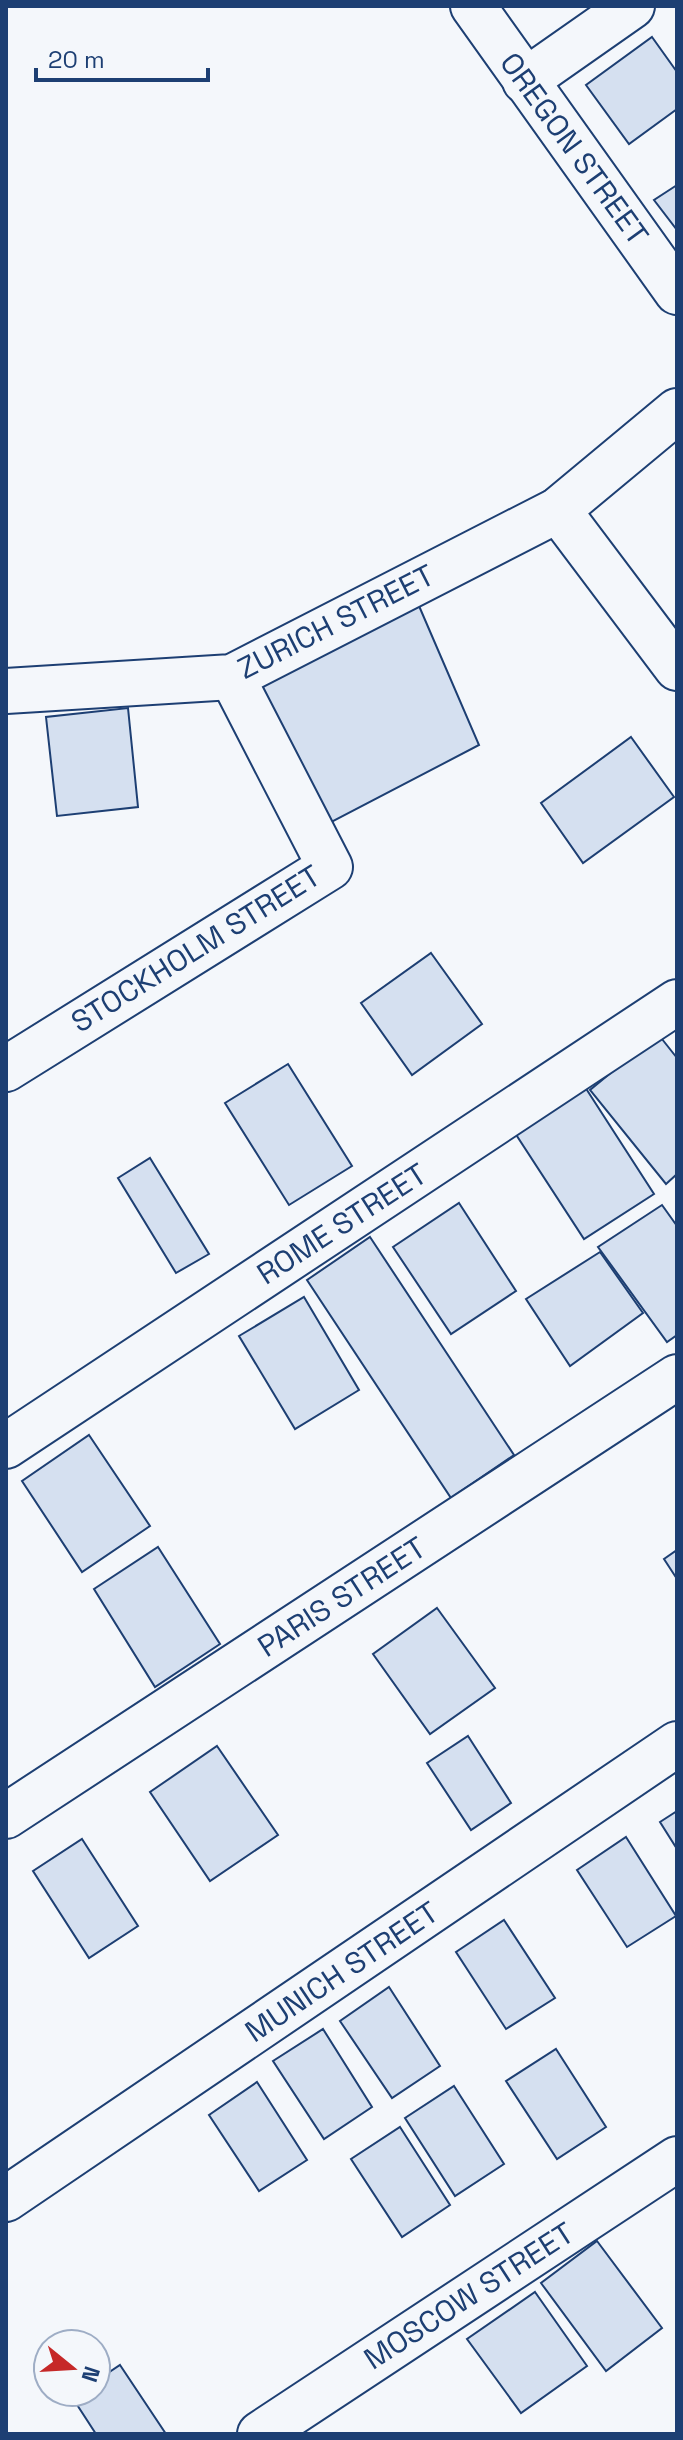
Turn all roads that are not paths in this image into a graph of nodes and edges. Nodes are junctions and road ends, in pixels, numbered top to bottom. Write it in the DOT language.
graph roads {
  1 [pos="473,6"];
  2 [pos="632,6"];
  3 [pos="525,81"];
  4 [pos="677,292"];
  5 [pos="677,411"];
  6 [pos="558,510"];
  7 [pos="677,668"];
  8 [pos="232,677"];
  9 [pos="6,691"];
  10 [pos="677,1002"];
  11 [pos="6,1069"];
  12 [pos="677,1377"];
  13 [pos="6,1446"];
  14 [pos="677,1744"];
  15 [pos="6,1816"];
  16 [pos="677,2159"];
  17 [pos="6,2199"];
  18 [pos="260,2434"];
  1 -- 3 [label="street, OREGON STREET"];
  2 -- 3 [label="street"];
  3 -- 4 [label="street, OREGON STREET"];
  5 -- 6 [label="street, ZURICH STREET"];
  6 -- 7 [label="street"];
  6 -- 8 [label="street, ZURICH STREET"];
  8 -- 9 [label="street, ZURICH STREET"];
  8 -- 11 [label="street, STOCKHOLM STREET"];
  10 -- 13 [label="street, ROME STREET"];
  12 -- 15 [label="street, PARIS STREET"];
  14 -- 17 [label="street, MUNICH STREET"];
  16 -- 18 [label="street, MOSCOW STREET"];
}
